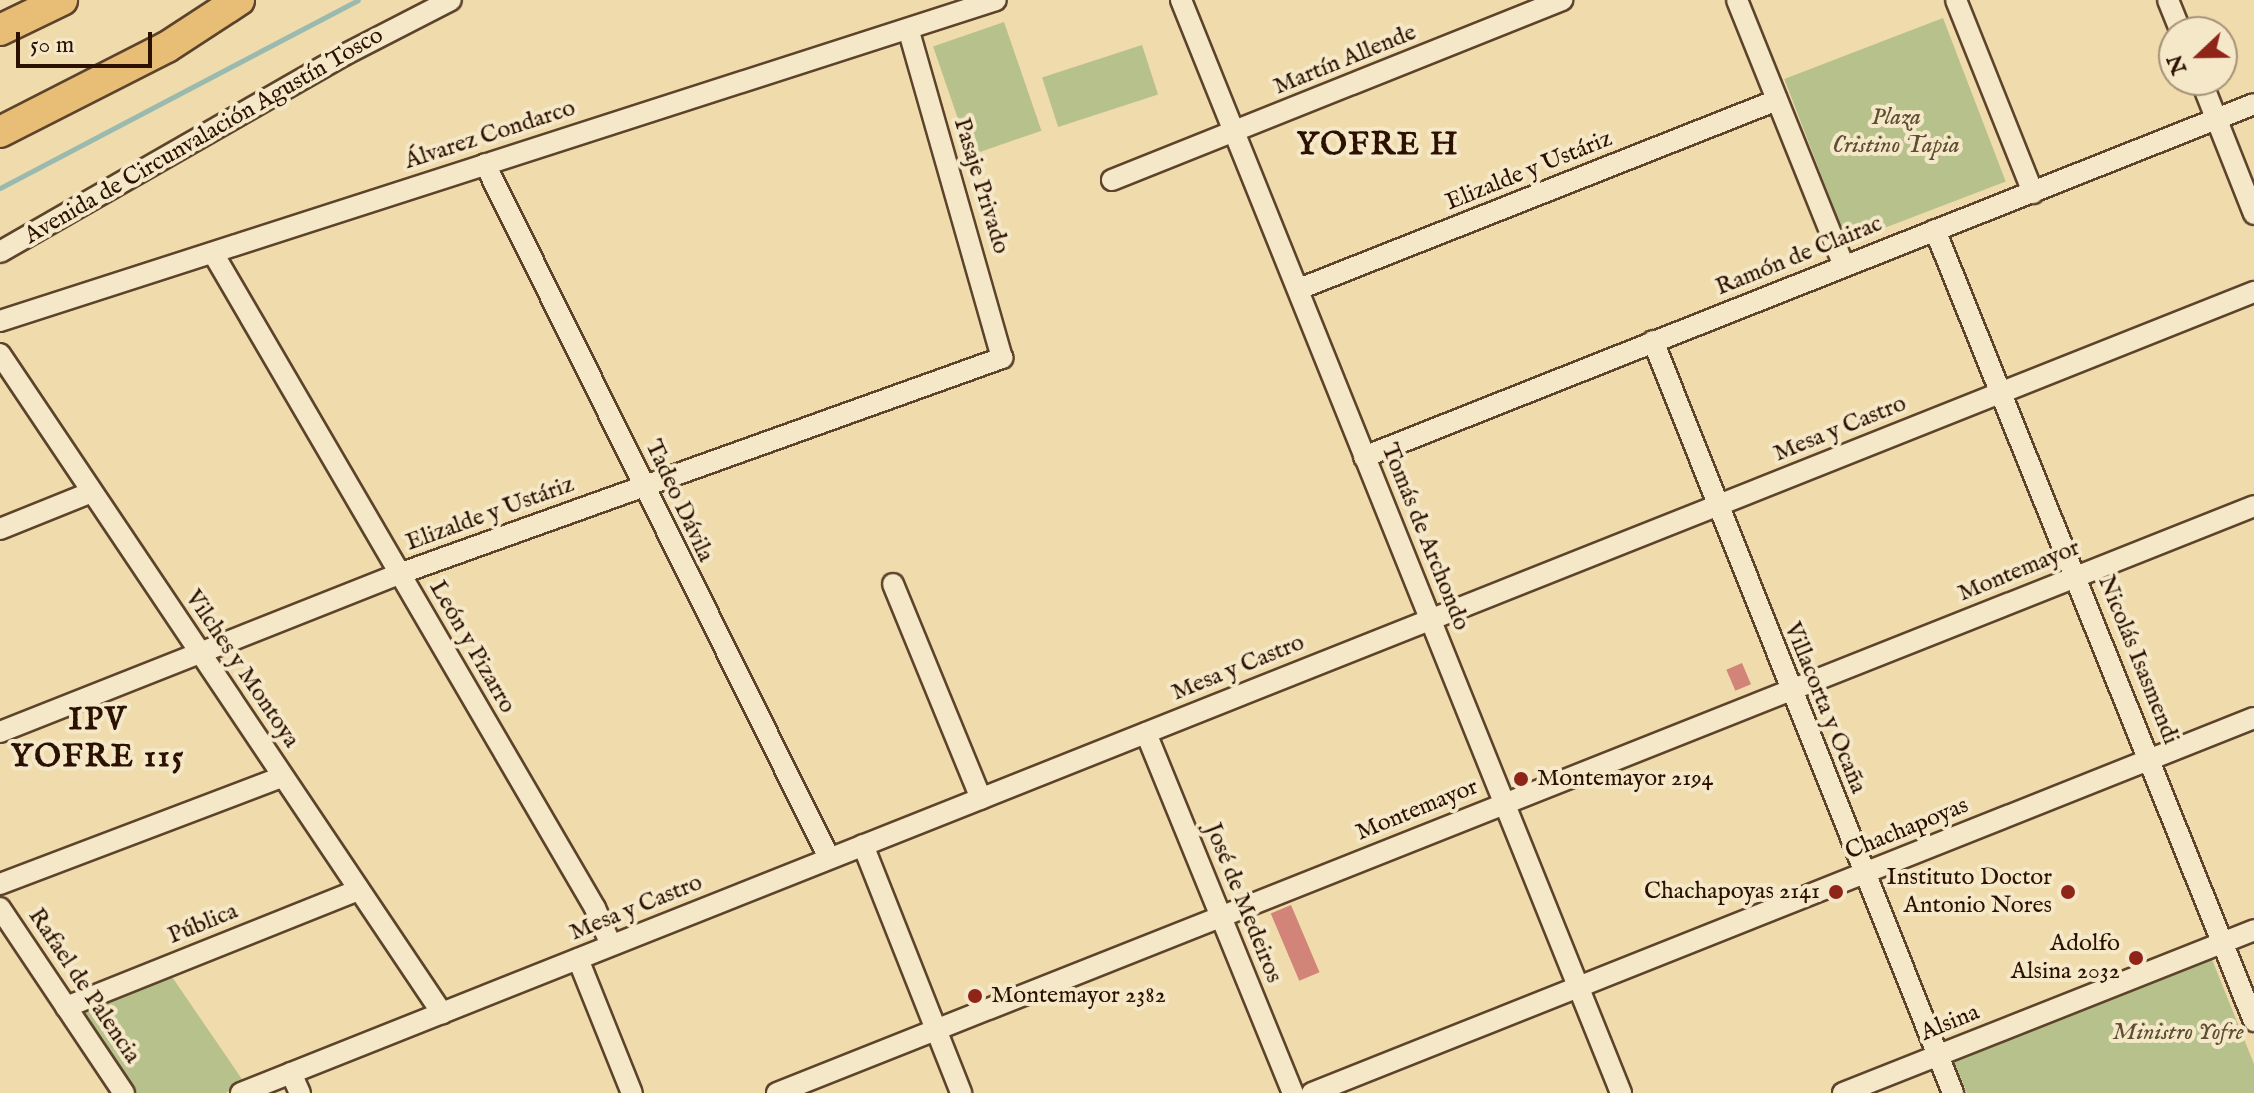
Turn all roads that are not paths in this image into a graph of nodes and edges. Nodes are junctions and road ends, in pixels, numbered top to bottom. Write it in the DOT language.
graph roads {
  1 [pos="62,0"];
  2 [pos="223,0"];
  3 [pos="239,0"];
  4 [pos="451,0"];
  5 [pos="996,0"];
  6 [pos="1181,0"];
  7 [pos="1562,0"];
  8 [pos="1737,0"];
  9 [pos="1956,0"];
  10 [pos="1518,8"];
  11 [pos="5,27"];
  12 [pos="908,29"];
  13 [pos="2207,96"];
  14 [pos="1777,100"];
  15 [pos="2254,104"];
  16 [pos="0,111"];
  17 [pos="2216,119"];
  18 [pos="0,132"];
  19 [pos="1236,132"];
  20 [pos="485,164"];
  21 [pos="1112,180"];
  22 [pos="2033,193"];
  23 [pos="2254,214"];
  24 [pos="1935,230"];
  25 [pos="0,252"];
  26 [pos="213,253"];
  27 [pos="1844,266"];
  28 [pos="1299,289"];
  29 [pos="2254,292"];
  30 [pos="0,321"];
  31 [pos="1653,341"];
  32 [pos="0,354"];
  33 [pos="1002,358"];
  34 [pos="2001,393"];
  35 [pos="1364,457"];
  36 [pos="644,487"];
  37 [pos="92,492"];
  38 [pos="1716,506"];
  39 [pos="2254,506"];
  40 [pos="0,529"];
  41 [pos="399,574"];
  42 [pos="2075,577"];
  43 [pos="893,584"];
  44 [pos="1429,620"];
  45 [pos="200,652"];
  46 [pos="1790,690"];
  47 [pos="2254,718"];
  48 [pos="0,732"];
  49 [pos="1146,733"];
  50 [pos="2150,760"];
  51 [pos="282,777"];
  52 [pos="981,799"];
  53 [pos="1504,804"];
  54 [pos="863,845"];
  55 [pos="829,858"];
  56 [pos="1865,874"];
  57 [pos="0,884"];
  58 [pos="358,890"];
  59 [pos="0,908"];
  60 [pos="1220,916"];
  61 [pos="2254,930"];
  62 [pos="2223,942"];
  63 [pos="611,945"];
  64 [pos="578,959"];
  65 [pos="1578,988"];
  66 [pos="66,1007"];
  67 [pos="442,1013"];
  68 [pos="2254,1021"];
  69 [pos="936,1029"];
  70 [pos="1938,1056"];
  71 [pos="291,1073"];
  72 [pos="124,1093"];
  73 [pos="241,1093"];
  74 [pos="300,1093"];
  75 [pos="632,1093"];
  76 [pos="777,1093"];
  77 [pos="961,1093"];
  78 [pos="1293,1093"];
  79 [pos="1312,1093"];
  80 [pos="1621,1093"];
  81 [pos="1843,1093"];
  82 [pos="1953,1093"];
  1 -- 11 [label="highway"];
  2 -- 16 [label="highway"];
  3 -- 18 [label="highway"];
  4 -- 25 [label="street, Avenida de Circunvalación Agustín Tosco"];
  5 -- 12 [label="street, Álvarez Condarco"];
  6 -- 19 [label="street, Tomás de Archondo"];
  7 -- 10 [label="street, Martín Allende"];
  8 -- 14 [label="street"];
  9 -- 22 [label="street"];
  10 -- 19 [label="street, Martín Allende"];
  12 -- 20 [label="street, Álvarez Condarco"];
  12 -- 33 [label="street, Pasaje Privado"];
  13 -- 17 [label="street"];
  14 -- 27 [label="street"];
  14 -- 28 [label="street, Elizalde y Ustáriz"];
  15 -- 17 [label="street, Ramón de Clairac"];
  17 -- 22 [label="street, Ramón de Clairac"];
  17 -- 23 [label="street"];
  19 -- 21 [label="street, Martín Allende"];
  19 -- 28 [label="street, Tomás de Archondo"];
  20 -- 26 [label="street, Álvarez Condarco"];
  20 -- 36 [label="street, Tadeo Dávila"];
  22 -- 24 [label="street, Ramón de Clairac"];
  24 -- 27 [label="street, Ramón de Clairac"];
  24 -- 34 [label="street, Nicolás Isasmendi"];
  26 -- 30 [label="street, Álvarez Condarco"];
  26 -- 41 [label="street, León y Pizarro"];
  27 -- 31 [label="street, Ramón de Clairac"];
  28 -- 35 [label="street, Tomás de Archondo"];
  29 -- 34 [label="street, Mesa y Castro"];
  31 -- 35 [label="street, Ramón de Clairac"];
  31 -- 38 [label="street, Villacorta y Ocaña"];
  32 -- 37 [label="street, Vilches y Montoya"];
  33 -- 36 [label="street, Elizalde y Ustáriz"];
  34 -- 38 [label="street, Mesa y Castro"];
  34 -- 42 [label="street, Nicolás Isasmendi"];
  35 -- 44 [label="street, Tomás de Archondo"];
  36 -- 41 [label="street, Elizalde y Ustáriz"];
  36 -- 55 [label="street, Tadeo Dávila"];
  37 -- 40 [label="street"];
  37 -- 45 [label="street, Vilches y Montoya"];
  38 -- 44 [label="street, Mesa y Castro"];
  38 -- 46 [label="street, Villacorta y Ocaña"];
  39 -- 42 [label="street, Montemayor"];
  41 -- 45 [label="street, Elizalde y Ustáriz"];
  41 -- 63 [label="street, León y Pizarro"];
  42 -- 46 [label="street, Montemayor"];
  42 -- 50 [label="street, Nicolás Isasmendi"];
  43 -- 52 [label="street"];
  44 -- 49 [label="street, Mesa y Castro"];
  44 -- 53 [label="street, Tomás de Archondo"];
  45 -- 48 [label="street, Elizalde y Ustáriz"];
  45 -- 51 [label="street, Vilches y Montoya"];
  46 -- 53 [label="street, Montemayor"];
  46 -- 56 [label="street, Villacorta y Ocaña"];
  47 -- 50 [label="street, Chachapoyas"];
  49 -- 52 [label="street, Mesa y Castro"];
  49 -- 60 [label="street, José de Medeiros"];
  50 -- 56 [label="street, Chachapoyas"];
  50 -- 62 [label="street, Nicolás Isasmendi"];
  51 -- 57 [label="street"];
  51 -- 58 [label="street, Vilches y Montoya"];
  52 -- 54 [label="street, Mesa y Castro"];
  53 -- 60 [label="street, Montemayor"];
  53 -- 65 [label="street, Tomás de Archondo"];
  54 -- 55 [label="street, Mesa y Castro"];
  54 -- 69 [label="street"];
  55 -- 63 [label="street, Mesa y Castro"];
  56 -- 65 [label="street, Chachapoyas"];
  56 -- 70 [label="street, Villacorta y Ocaña"];
  58 -- 66 [label="street, Pública"];
  58 -- 67 [label="street, Vilches y Montoya"];
  59 -- 66 [label="street, Rafael de Palencia"];
  60 -- 69 [label="street, Montemayor"];
  60 -- 78 [label="street, José de Medeiros"];
  61 -- 62 [label="street, Alsina"];
  62 -- 68 [label="street, Nicolás Isasmendi"];
  62 -- 70 [label="street, Alsina"];
  63 -- 64 [label="street, Mesa y Castro"];
  64 -- 67 [label="street, Mesa y Castro"];
  64 -- 75 [label="street"];
  65 -- 79 [label="street, Chachapoyas"];
  65 -- 80 [label="street, Tomás de Archondo"];
  66 -- 72 [label="street, Rafael de Palencia"];
  67 -- 71 [label="street, Mesa y Castro"];
  69 -- 76 [label="street, Montemayor"];
  69 -- 77 [label="street"];
  70 -- 81 [label="street, Alsina"];
  70 -- 82 [label="street, Villacorta y Ocaña"];
  71 -- 73 [label="street, Mesa y Castro"];
  71 -- 74 [label="street"];
}
